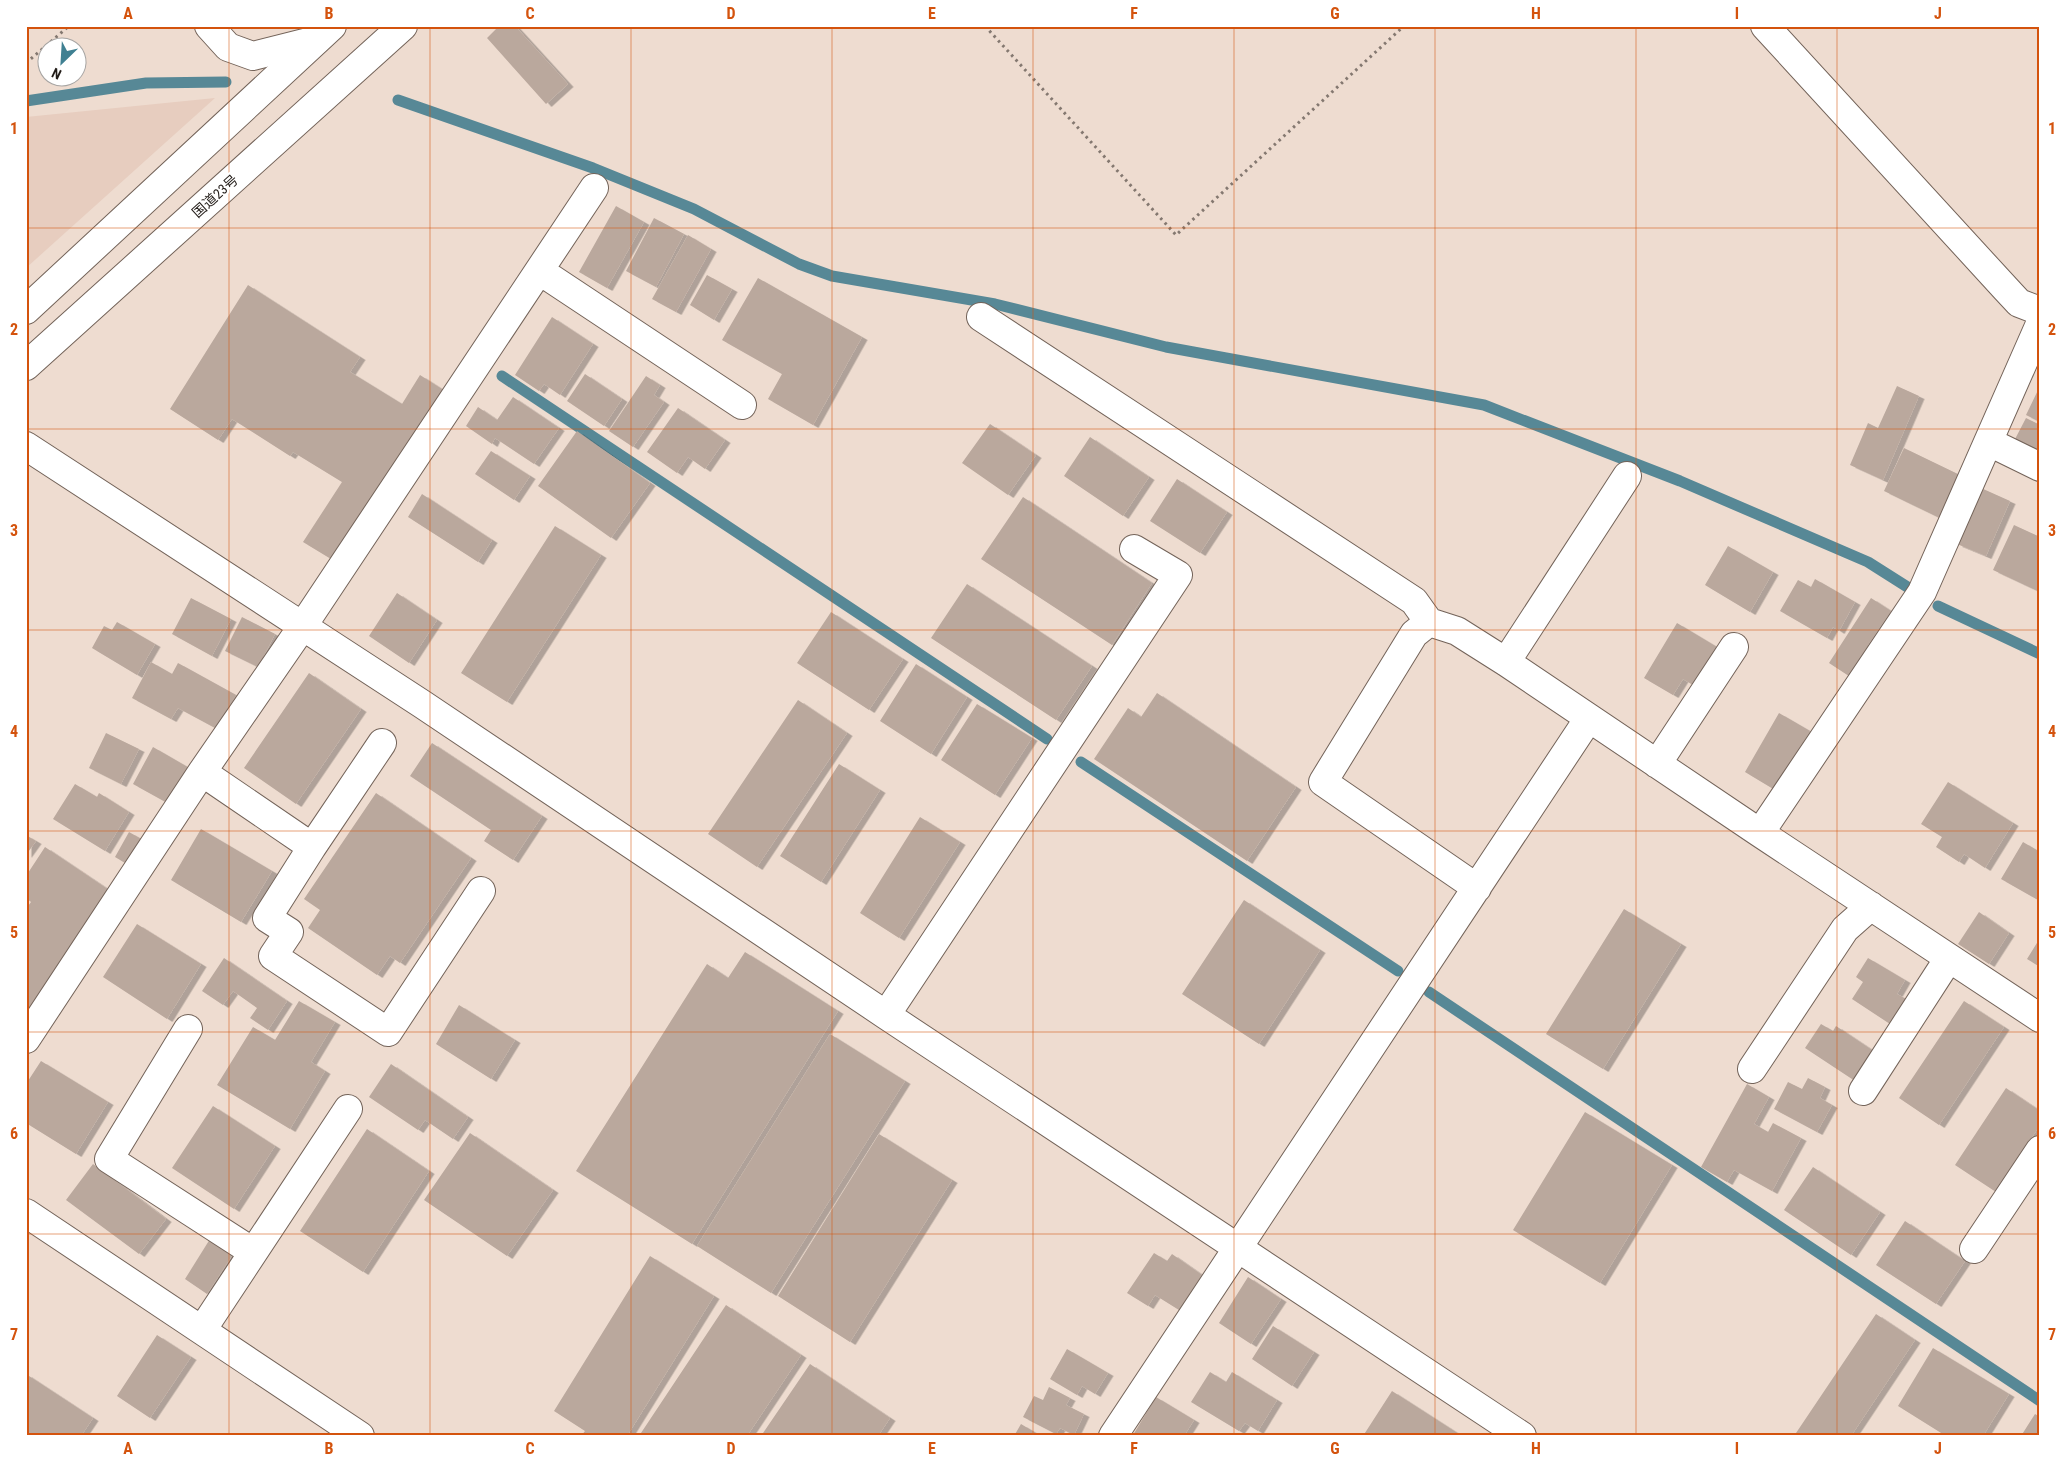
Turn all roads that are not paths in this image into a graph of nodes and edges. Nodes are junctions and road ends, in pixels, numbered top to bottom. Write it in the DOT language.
graph roads {
  1 [pos="209,26"];
  2 [pos="403,26"];
  3 [pos="1765,26"];
  4 [pos="324,33"];
  5 [pos="594,188"];
  6 [pos="539,272"];
  7 [pos="26,310"];
  8 [pos="2040,311"];
  9 [pos="981,317"];
  10 [pos="2040,324"];
  11 [pos="26,366"];
  12 [pos="742,405"];
  13 [pos="1989,442"];
  14 [pos="26,446"];
  15 [pos="2040,467"];
  16 [pos="1627,476"];
  17 [pos="1134,549"];
  18 [pos="1428,622"];
  19 [pos="302,627"];
  20 [pos="1734,647"];
  21 [pos="1506,662"];
  22 [pos="1589,718"];
  23 [pos="382,743"];
  24 [pos="1657,764"];
  25 [pos="202,772"];
  26 [pos="1760,833"];
  27 [pos="312,847"];
  28 [pos="1477,888"];
  29 [pos="481,891"];
  30 [pos="1871,906"];
  31 [pos="1949,958"];
  32 [pos="886,1015"];
  33 [pos="2040,1018"];
  34 [pos="188,1029"];
  35 [pos="26,1039"];
  36 [pos="1752,1068"];
  37 [pos="1863,1091"];
  38 [pos="348,1109"];
  39 [pos="2040,1150"];
  40 [pos="26,1213"];
  41 [pos="1239,1248"];
  42 [pos="1974,1249"];
  43 [pos="253,1252"];
  44 [pos="202,1330"];
  45 [pos="360,1436"];
  46 [pos="1113,1436"];
  47 [pos="1522,1436"];
  1 -- 4 [label="main road"];
  2 -- 11 [label="main road, 国道23号"];
  3 -- 8 [label="main road"];
  4 -- 7 [label="main road"];
  5 -- 6 [label="main road"];
  6 -- 12 [label="main road"];
  6 -- 19 [label="main road"];
  9 -- 18 [label="main road"];
  10 -- 13 [label="main road"];
  13 -- 15 [label="main road"];
  13 -- 26 [label="main road"];
  14 -- 19 [label="main road"];
  16 -- 21 [label="main road"];
  17 -- 32 [label="main road"];
  18 -- 21 [label="main road"];
  18 -- 28 [label="main road"];
  19 -- 25 [label="main road"];
  19 -- 32 [label="main road"];
  20 -- 24 [label="main road"];
  21 -- 22 [label="main road"];
  22 -- 24 [label="main road"];
  22 -- 28 [label="main road"];
  23 -- 27 [label="main road"];
  24 -- 26 [label="main road"];
  25 -- 27 [label="main road"];
  25 -- 35 [label="main road"];
  26 -- 30 [label="main road"];
  27 -- 29 [label="main road"];
  28 -- 41 [label="main road"];
  30 -- 31 [label="main road"];
  30 -- 36 [label="main road"];
  31 -- 33 [label="main road"];
  31 -- 37 [label="main road"];
  32 -- 41 [label="main road"];
  34 -- 43 [label="main road"];
  38 -- 43 [label="main road"];
  39 -- 42 [label="main road"];
  40 -- 44 [label="main road"];
  41 -- 46 [label="main road"];
  41 -- 47 [label="main road"];
  43 -- 44 [label="main road"];
  44 -- 45 [label="main road"];
}
